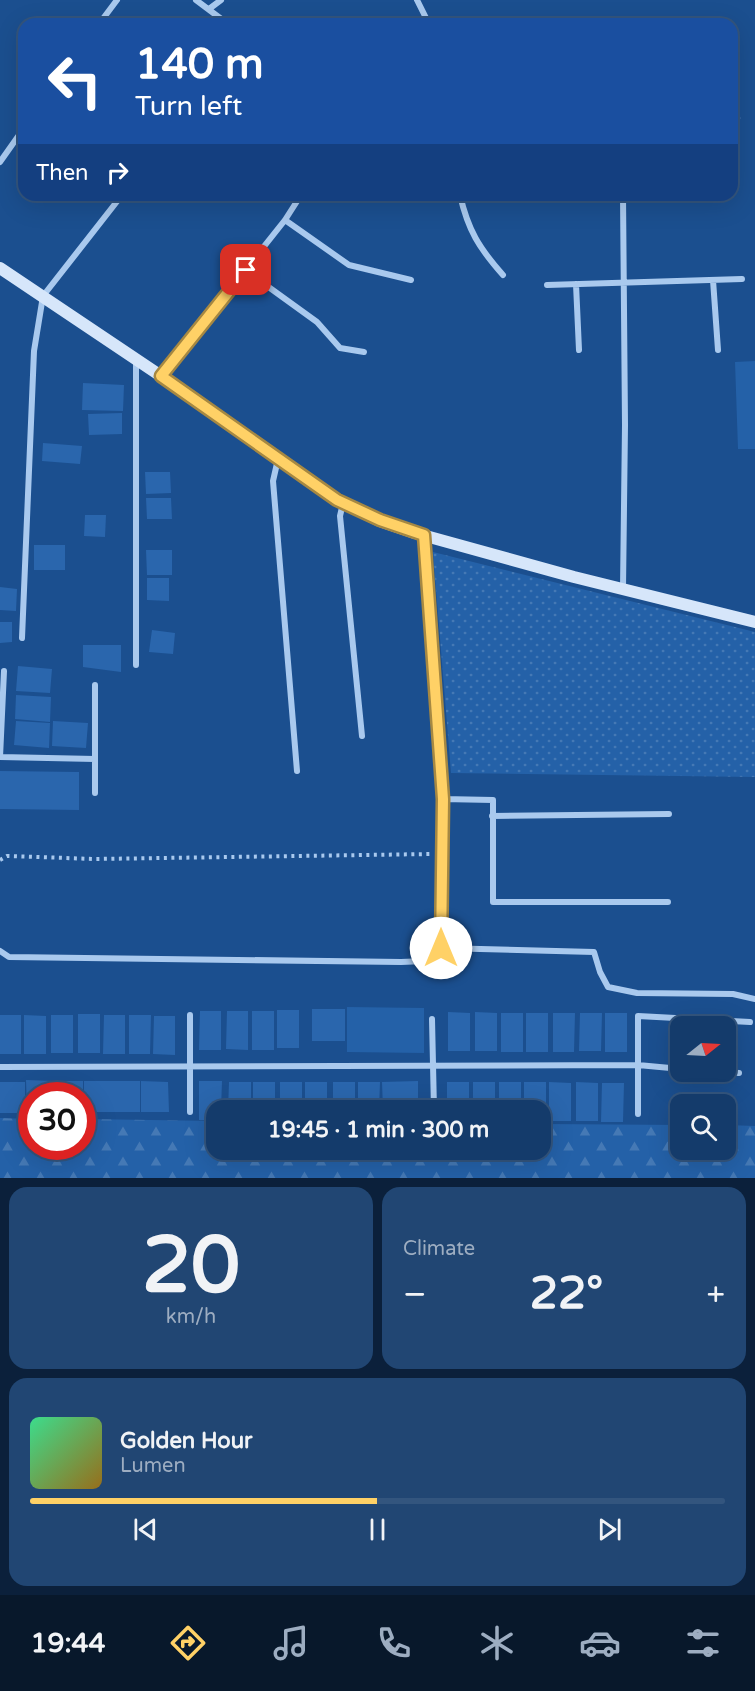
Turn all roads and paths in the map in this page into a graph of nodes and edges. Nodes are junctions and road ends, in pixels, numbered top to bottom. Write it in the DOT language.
graph roads {
  1 [pos="117,0"];
  2 [pos="196,0"];
  3 [pos="221,0"];
  4 [pos="417,0"];
  5 [pos="209,9"];
  6 [pos="104,18"];
  7 [pos="220,18"];
  8 [pos="426,18"];
  9 [pos="18,136"];
  10 [pos="0,162"];
  11 [pos="117,201"];
  12 [pos="297,201"];
  13 [pos="462,201"];
  14 [pos="623,201"];
  15 [pos="285,220"];
  16 [pos="0,268"];
  17 [pos="246,270"];
  18 [pos="503,275"];
  19 [pos="742,279"];
  20 [pos="411,280"];
  21 [pos="713,280"];
  22 [pos="624,283"];
  23 [pos="576,284"];
  24 [pos="547,285"];
  25 [pos="42,296"];
  26 [pos="579,350"];
  27 [pos="718,350"];
  28 [pos="364,352"];
  29 [pos="136,361"];
  30 [pos="161,376"];
  31 [pos="278,459"];
  32 [pos="343,503"];
  33 [pos="424,535"];
  34 [pos="623,589"];
  35 [pos="755,622"];
  36 [pos="22,638"];
  37 [pos="136,665"];
  38 [pos="3,671"];
  39 [pos="94,685"];
  40 [pos="362,736"];
  41 [pos="95,759"];
  42 [pos="297,771"];
  43 [pos="95,793"];
  44 [pos="443,799"];
  45 [pos="669,814"];
  46 [pos="492,816"];
  47 [pos="442,854"];
  48 [pos="0,860"];
  49 [pos="668,902"];
  50 [pos="441,948"];
  51 [pos="0,951"];
  52 [pos="755,999"];
  53 [pos="190,1015"];
  54 [pos="432,1019"];
  55 [pos="750,1022"];
  56 [pos="638,1065"];
  57 [pos="0,1067"];
  58 [pos="433,1067"];
  59 [pos="190,1068"];
  60 [pos="670,1068"];
  61 [pos="736,1073"];
  62 [pos="739,1073"];
  63 [pos="434,1100"];
  64 [pos="190,1112"];
  65 [pos="638,1114"];
  1 -- 6 [label="street"];
  2 -- 5 [label="street"];
  3 -- 5 [label="street"];
  4 -- 8 [label="street"];
  5 -- 7 [label="street"];
  9 -- 10 [label="street"];
  11 -- 25 [label="street"];
  12 -- 15 [label="street"];
  13 -- 18 [label="street"];
  14 -- 22 [label="street"];
  15 -- 17 [label="street"];
  15 -- 20 [label="street"];
  16 -- 25 [label="street"];
  17 -- 28 [label="street"];
  17 -- 30 [label="street"];
  19 -- 21 [label="street"];
  21 -- 22 [label="street"];
  21 -- 27 [label="street"];
  22 -- 23 [label="street"];
  22 -- 34 [label="street"];
  23 -- 24 [label="street"];
  23 -- 26 [label="street"];
  25 -- 29 [label="street"];
  25 -- 36 [label="street"];
  29 -- 30 [label="street"];
  29 -- 37 [label="street"];
  30 -- 31 [label="street"];
  31 -- 32 [label="street"];
  31 -- 42 [label="street"];
  32 -- 33 [label="street"];
  32 -- 40 [label="street"];
  33 -- 34 [label="street"];
  33 -- 44 [label="street"];
  34 -- 35 [label="street"];
  38 -- 41 [label="street"];
  39 -- 41 [label="street"];
  41 -- 43 [label="street"];
  44 -- 46 [label="street"];
  44 -- 47 [label="street"];
  45 -- 46 [label="street"];
  46 -- 49 [label="street"];
  47 -- 48 [label="path"];
  47 -- 50 [label="street"];
  50 -- 51 [label="street"];
  50 -- 52 [label="street"];
  53 -- 59 [label="street"];
  54 -- 58 [label="street"];
  55 -- 56 [label="street"];
  56 -- 58 [label="street"];
  56 -- 60 [label="street"];
  56 -- 65 [label="street"];
  57 -- 59 [label="street"];
  58 -- 59 [label="street"];
  58 -- 63 [label="street"];
  59 -- 64 [label="street"];
  61 -- 62 [label="street"];
}
